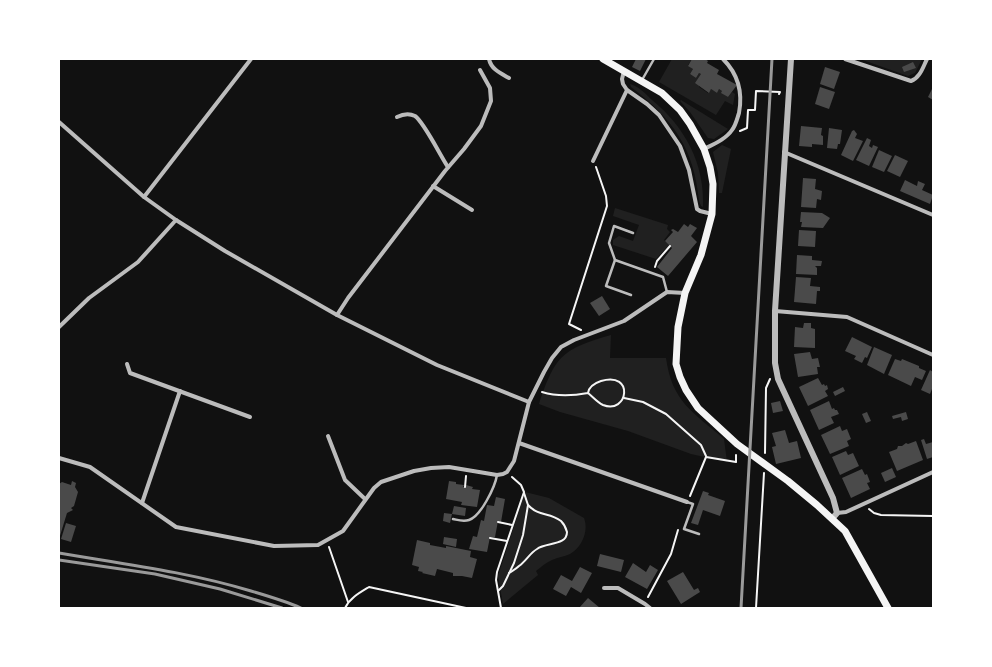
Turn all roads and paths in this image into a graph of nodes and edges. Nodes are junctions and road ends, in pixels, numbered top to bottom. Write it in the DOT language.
graph roads {
  1 [pos="251,59"];
  2 [pos="489,59"];
  3 [pos="603,59"];
  4 [pos="654,59"];
  5 [pos="723,59"];
  6 [pos="791,59"];
  7 [pos="845,59"];
  8 [pos="926,59"];
  9 [pos="480,70"];
  10 [pos="625,70"];
  11 [pos="509,78"];
  12 [pos="642,80"];
  13 [pos="627,90"];
  14 [pos="780,92"];
  15 [pos="756,100"];
  16 [pos="397,117"];
  17 [pos="59,122"];
  18 [pos="704,149"];
  19 [pos="784,152"];
  20 [pos="593,161"];
  21 [pos="448,167"];
  22 [pos="433,186"];
  23 [pos="144,197"];
  24 [pos="472,210"];
  25 [pos="712,214"];
  26 [pos="933,215"];
  27 [pos="176,220"];
  28 [pos="632,233"];
  29 [pos="670,246"];
  30 [pos="615,260"];
  31 [pos="653,273"];
  32 [pos="667,292"];
  33 [pos="685,293"];
  34 [pos="631,294"];
  35 [pos="775,311"];
  36 [pos="337,315"];
  37 [pos="59,327"];
  38 [pos="588,334"];
  39 [pos="933,355"];
  40 [pos="127,364"];
  41 [pos="770,378"];
  42 [pos="535,390"];
  43 [pos="180,391"];
  44 [pos="588,393"];
  45 [pos="624,398"];
  46 [pos="529,402"];
  47 [pos="250,417"];
  48 [pos="328,436"];
  49 [pos="519,443"];
  50 [pos="765,455"];
  51 [pos="706,457"];
  52 [pos="59,458"];
  53 [pos="467,470"];
  54 [pos="507,472"];
  55 [pos="933,472"];
  56 [pos="497,474"];
  57 [pos="764,475"];
  58 [pos="465,487"];
  59 [pos="524,492"];
  60 [pos="365,499"];
  61 [pos="687,502"];
  62 [pos="142,503"];
  63 [pos="528,505"];
  64 [pos="868,508"];
  65 [pos="834,516"];
  66 [pos="933,516"];
  67 [pos="453,519"];
  68 [pos="498,522"];
  69 [pos="512,525"];
  70 [pos="699,534"];
  71 [pos="490,538"];
  72 [pos="327,540"];
  73 [pos="507,541"];
  74 [pos="509,573"];
  75 [pos="604,588"];
  76 [pos="498,591"];
  77 [pos="348,602"];
  78 [pos="345,608"];
  79 [pos="466,608"];
  80 [pos="501,608"];
  81 [pos="650,608"];
  82 [pos="756,608"];
  83 [pos="888,608"];
  1 -- 23 [label="street"];
  2 -- 11 [label="street"];
  3 -- 10 [label="main road"];
  4 -- 12 [label="lane"];
  5 -- 18 [label="street"];
  6 -- 19 [label="street"];
  7 -- 8 [label="street"];
  9 -- 21 [label="street"];
  10 -- 12 [label="main road"];
  10 -- 13 [label="street"];
  12 -- 18 [label="main road"];
  13 -- 20 [label="street"];
  13 -- 25 [label="street"];
  14 -- 15 [label="path"];
  16 -- 21 [label="street"];
  17 -- 23 [label="street"];
  18 -- 25 [label="main road"];
  19 -- 26 [label="street"];
  19 -- 35 [label="street"];
  20 -- 38 [label="path"];
  21 -- 22 [label="street"];
  22 -- 24 [label="street"];
  22 -- 36 [label="street"];
  23 -- 27 [label="street"];
  25 -- 33 [label="main road"];
  27 -- 36 [label="street"];
  27 -- 37 [label="street"];
  28 -- 30 [label="lane"];
  29 -- 31 [label="path"];
  30 -- 31 [label="lane"];
  30 -- 34 [label="lane"];
  31 -- 32 [label="lane"];
  32 -- 33 [label="street"];
  32 -- 38 [label="street"];
  33 -- 65 [label="main road"];
  35 -- 39 [label="street"];
  35 -- 65 [label="street"];
  36 -- 46 [label="street"];
  38 -- 42 [label="street"];
  40 -- 43 [label="street"];
  41 -- 50 [label="path"];
  42 -- 44 [label="path"];
  42 -- 46 [label="street"];
  43 -- 47 [label="street"];
  43 -- 62 [label="street"];
  44 -- 45 [label="path"];
  44 -- 45 [label="path"];
  45 -- 51 [label="path"];
  46 -- 49 [label="street"];
  48 -- 60 [label="street"];
  49 -- 54 [label="street"];
  49 -- 61 [label="street"];
  52 -- 62 [label="street"];
  53 -- 56 [label="street"];
  53 -- 58 [label="path"];
  53 -- 60 [label="street"];
  54 -- 56 [label="street"];
  54 -- 59 [label="path"];
  55 -- 65 [label="street"];
  56 -- 67 [label="lane"];
  57 -- 82 [label="path"];
  59 -- 63 [label="path"];
  59 -- 69 [label="path"];
  60 -- 72 [label="street"];
  61 -- 70 [label="lane"];
  62 -- 72 [label="street"];
  63 -- 74 [label="path"];
  63 -- 74 [label="path"];
  64 -- 66 [label="path"];
  65 -- 83 [label="main road"];
  68 -- 69 [label="path"];
  69 -- 73 [label="path"];
  71 -- 73 [label="path"];
  72 -- 77 [label="path"];
  73 -- 76 [label="path"];
  74 -- 76 [label="path"];
  75 -- 81 [label="street"];
  76 -- 80 [label="path"];
  77 -- 78 [label="path"];
  77 -- 79 [label="path"];
}
